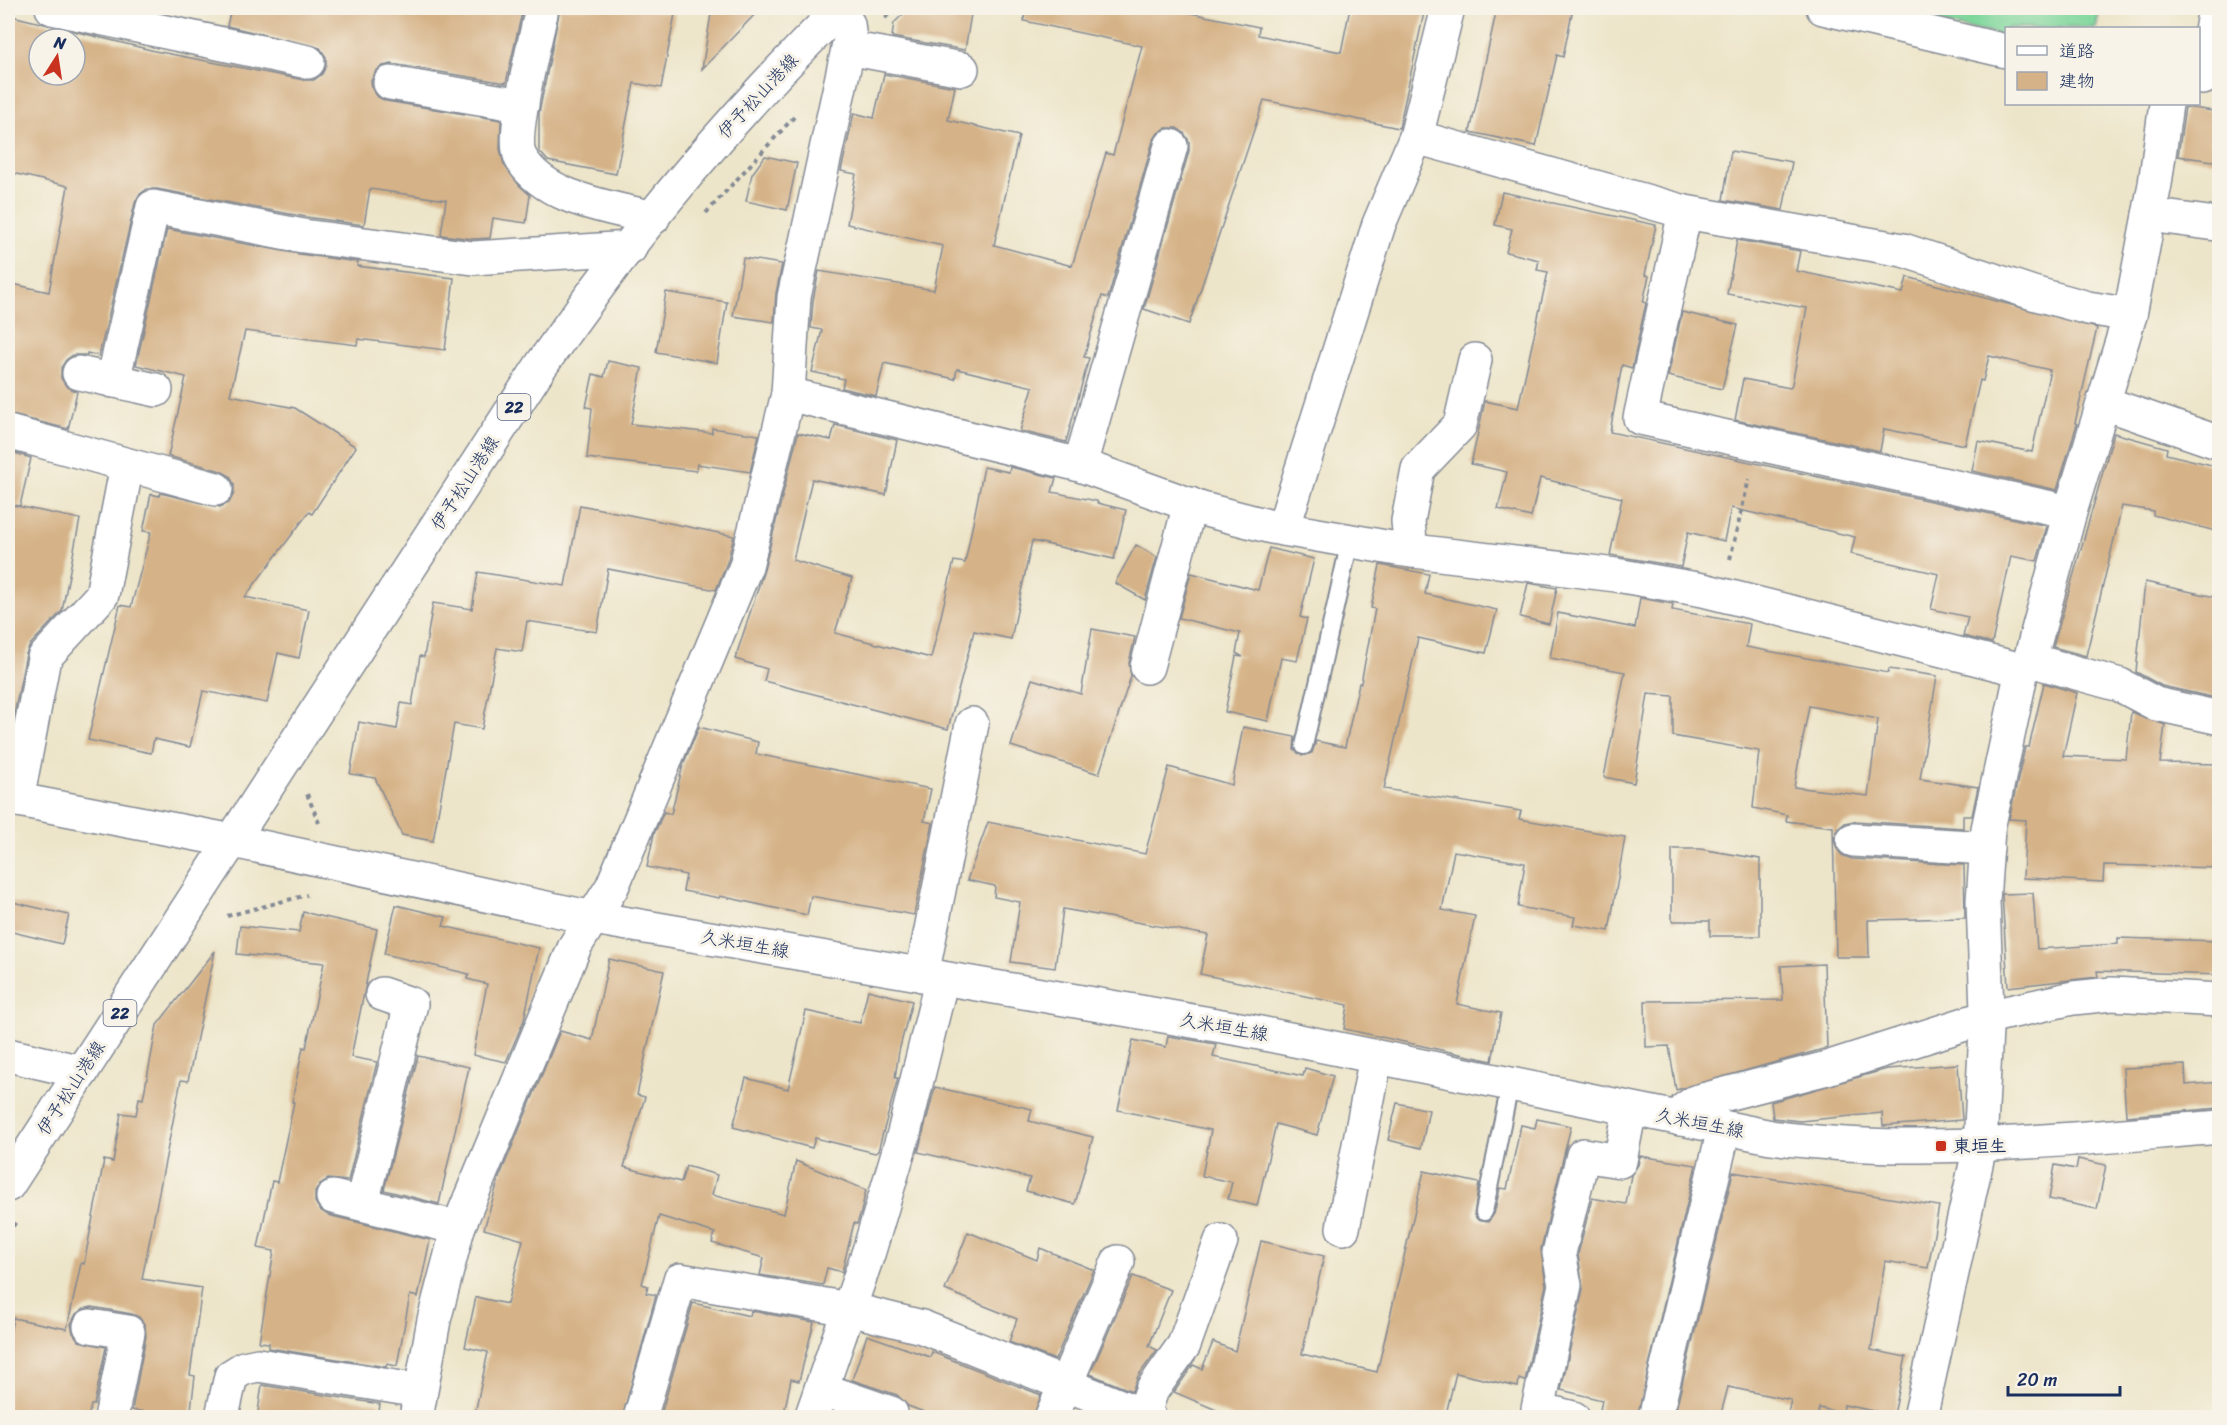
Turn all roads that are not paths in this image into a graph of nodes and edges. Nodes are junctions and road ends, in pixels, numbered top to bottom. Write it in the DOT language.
graph roads {
  1 [pos="51,8"];
  2 [pos="542,8"];
  3 [pos="1448,8"];
  4 [pos="1823,8"];
  5 [pos="2215,8"];
  6 [pos="840,9"];
  7 [pos="852,48"];
  8 [pos="2005,51"];
  9 [pos="308,62"];
  10 [pos="962,69"];
  11 [pos="2207,79"];
  12 [pos="390,83"];
  13 [pos="522,105"];
  14 [pos="2166,105"];
  15 [pos="1416,137"];
  16 [pos="1171,146"];
  17 [pos="1685,212"];
  18 [pos="2150,215"];
  19 [pos="653,218"];
  20 [pos="2216,224"];
  21 [pos="630,248"];
  22 [pos="2130,315"];
  23 [pos="1475,360"];
  24 [pos="80,374"];
  25 [pos="113,381"];
  26 [pos="156,390"];
  27 [pos="788,394"];
  28 [pos="2104,403"];
  29 [pos="8,432"];
  30 [pos="2220,443"];
  31 [pos="127,465"];
  32 [pos="1080,465"];
  33 [pos="216,489"];
  34 [pos="1190,504"];
  35 [pos="2070,512"];
  36 [pos="1283,529"];
  37 [pos="1350,541"];
  38 [pos="1411,551"];
  39 [pos="2026,665"];
  40 [pos="1147,667"];
  41 [pos="2220,718"];
  42 [pos="972,724"];
  43 [pos="1304,746"];
  44 [pos="12,799"];
  45 [pos="1853,840"];
  46 [pos="233,841"];
  47 [pos="1987,848"];
  48 [pos="592,918"];
  49 [pos="932,976"];
  50 [pos="382,994"];
  51 [pos="2220,1000"];
  52 [pos="1987,1017"];
  53 [pos="8,1054"];
  54 [pos="1376,1057"];
  55 [pos="82,1072"];
  56 [pos="1510,1084"];
  57 [pos="1630,1109"];
  58 [pos="1680,1119"];
  59 [pos="2220,1127"];
  60 [pos="1724,1129"];
  61 [pos="1980,1146"];
  62 [pos="8,1185"];
  63 [pos="1484,1212"];
  64 [pos="458,1228"];
  65 [pos="1343,1228"];
  66 [pos="1221,1241"];
  67 [pos="1118,1262"];
  68 [pos="849,1309"];
  69 [pos="90,1326"];
  70 [pos="1064,1383"];
  71 [pos="816,1403"];
  72 [pos="418,1404"];
  73 [pos="891,1413"];
  74 [pos="222,1416"];
  75 [pos="1145,1417"];
  76 [pos="111,1418"];
  77 [pos="640,1418"];
  78 [pos="1051,1418"];
  79 [pos="1572,1418"];
  80 [pos="1655,1418"];
  81 [pos="1920,1418"];
  1 -- 9 [label="street"];
  2 -- 13 [label="street"];
  3 -- 15 [label="street"];
  4 -- 8 [label="street"];
  5 -- 11 [label="street"];
  6 -- 7 [label="street"];
  6 -- 19 [label="street, 伊予松山港線 / 22"];
  7 -- 10 [label="street"];
  7 -- 27 [label="street"];
  12 -- 13 [label="street"];
  13 -- 19 [label="street"];
  14 -- 18 [label="street"];
  15 -- 17 [label="street"];
  15 -- 36 [label="street"];
  16 -- 32 [label="street"];
  17 -- 22 [label="street"];
  17 -- 35 [label="street"];
  18 -- 20 [label="street"];
  18 -- 22 [label="street"];
  19 -- 21 [label="street, 伊予松山港線 / 22"];
  21 -- 25 [label="street"];
  21 -- 46 [label="street, 伊予松山港線 / 22"];
  22 -- 28 [label="street"];
  23 -- 38 [label="street"];
  24 -- 25 [label="street"];
  25 -- 26 [label="street"];
  27 -- 32 [label="street"];
  27 -- 48 [label="street"];
  28 -- 30 [label="street"];
  28 -- 35 [label="street"];
  29 -- 31 [label="street"];
  31 -- 33 [label="street"];
  31 -- 44 [label="street"];
  32 -- 34 [label="street"];
  34 -- 36 [label="street"];
  34 -- 40 [label="street"];
  35 -- 39 [label="street"];
  36 -- 37 [label="street"];
  37 -- 38 [label="street"];
  37 -- 43 [label="lane"];
  38 -- 39 [label="street"];
  39 -- 41 [label="street"];
  39 -- 47 [label="street"];
  42 -- 49 [label="street"];
  44 -- 46 [label="street"];
  45 -- 47 [label="street"];
  46 -- 48 [label="street, 久米垣生線"];
  46 -- 55 [label="street, 伊予松山港線 / 22"];
  47 -- 52 [label="street"];
  48 -- 49 [label="street, 久米垣生線"];
  48 -- 64 [label="street"];
  49 -- 54 [label="street, 久米垣生線"];
  49 -- 68 [label="street"];
  50 -- 64 [label="street"];
  51 -- 52 [label="street"];
  52 -- 58 [label="street"];
  52 -- 61 [label="street"];
  53 -- 55 [label="street"];
  54 -- 56 [label="street, 久米垣生線"];
  54 -- 65 [label="street"];
  55 -- 62 [label="street, 伊予松山港線 / 22"];
  56 -- 57 [label="street, 久米垣生線"];
  56 -- 63 [label="lane"];
  57 -- 58 [label="street, 久米垣生線"];
  57 -- 79 [label="street"];
  58 -- 60 [label="street, 久米垣生線"];
  59 -- 61 [label="street, 久米垣生線"];
  60 -- 61 [label="street, 久米垣生線"];
  60 -- 80 [label="street"];
  61 -- 81 [label="street"];
  64 -- 72 [label="street"];
  66 -- 75 [label="street"];
  67 -- 70 [label="street"];
  68 -- 70 [label="street"];
  68 -- 71 [label="street"];
  68 -- 77 [label="street"];
  69 -- 76 [label="street"];
  70 -- 75 [label="street"];
  70 -- 78 [label="street"];
  71 -- 73 [label="street"];
  72 -- 74 [label="street"];
}
